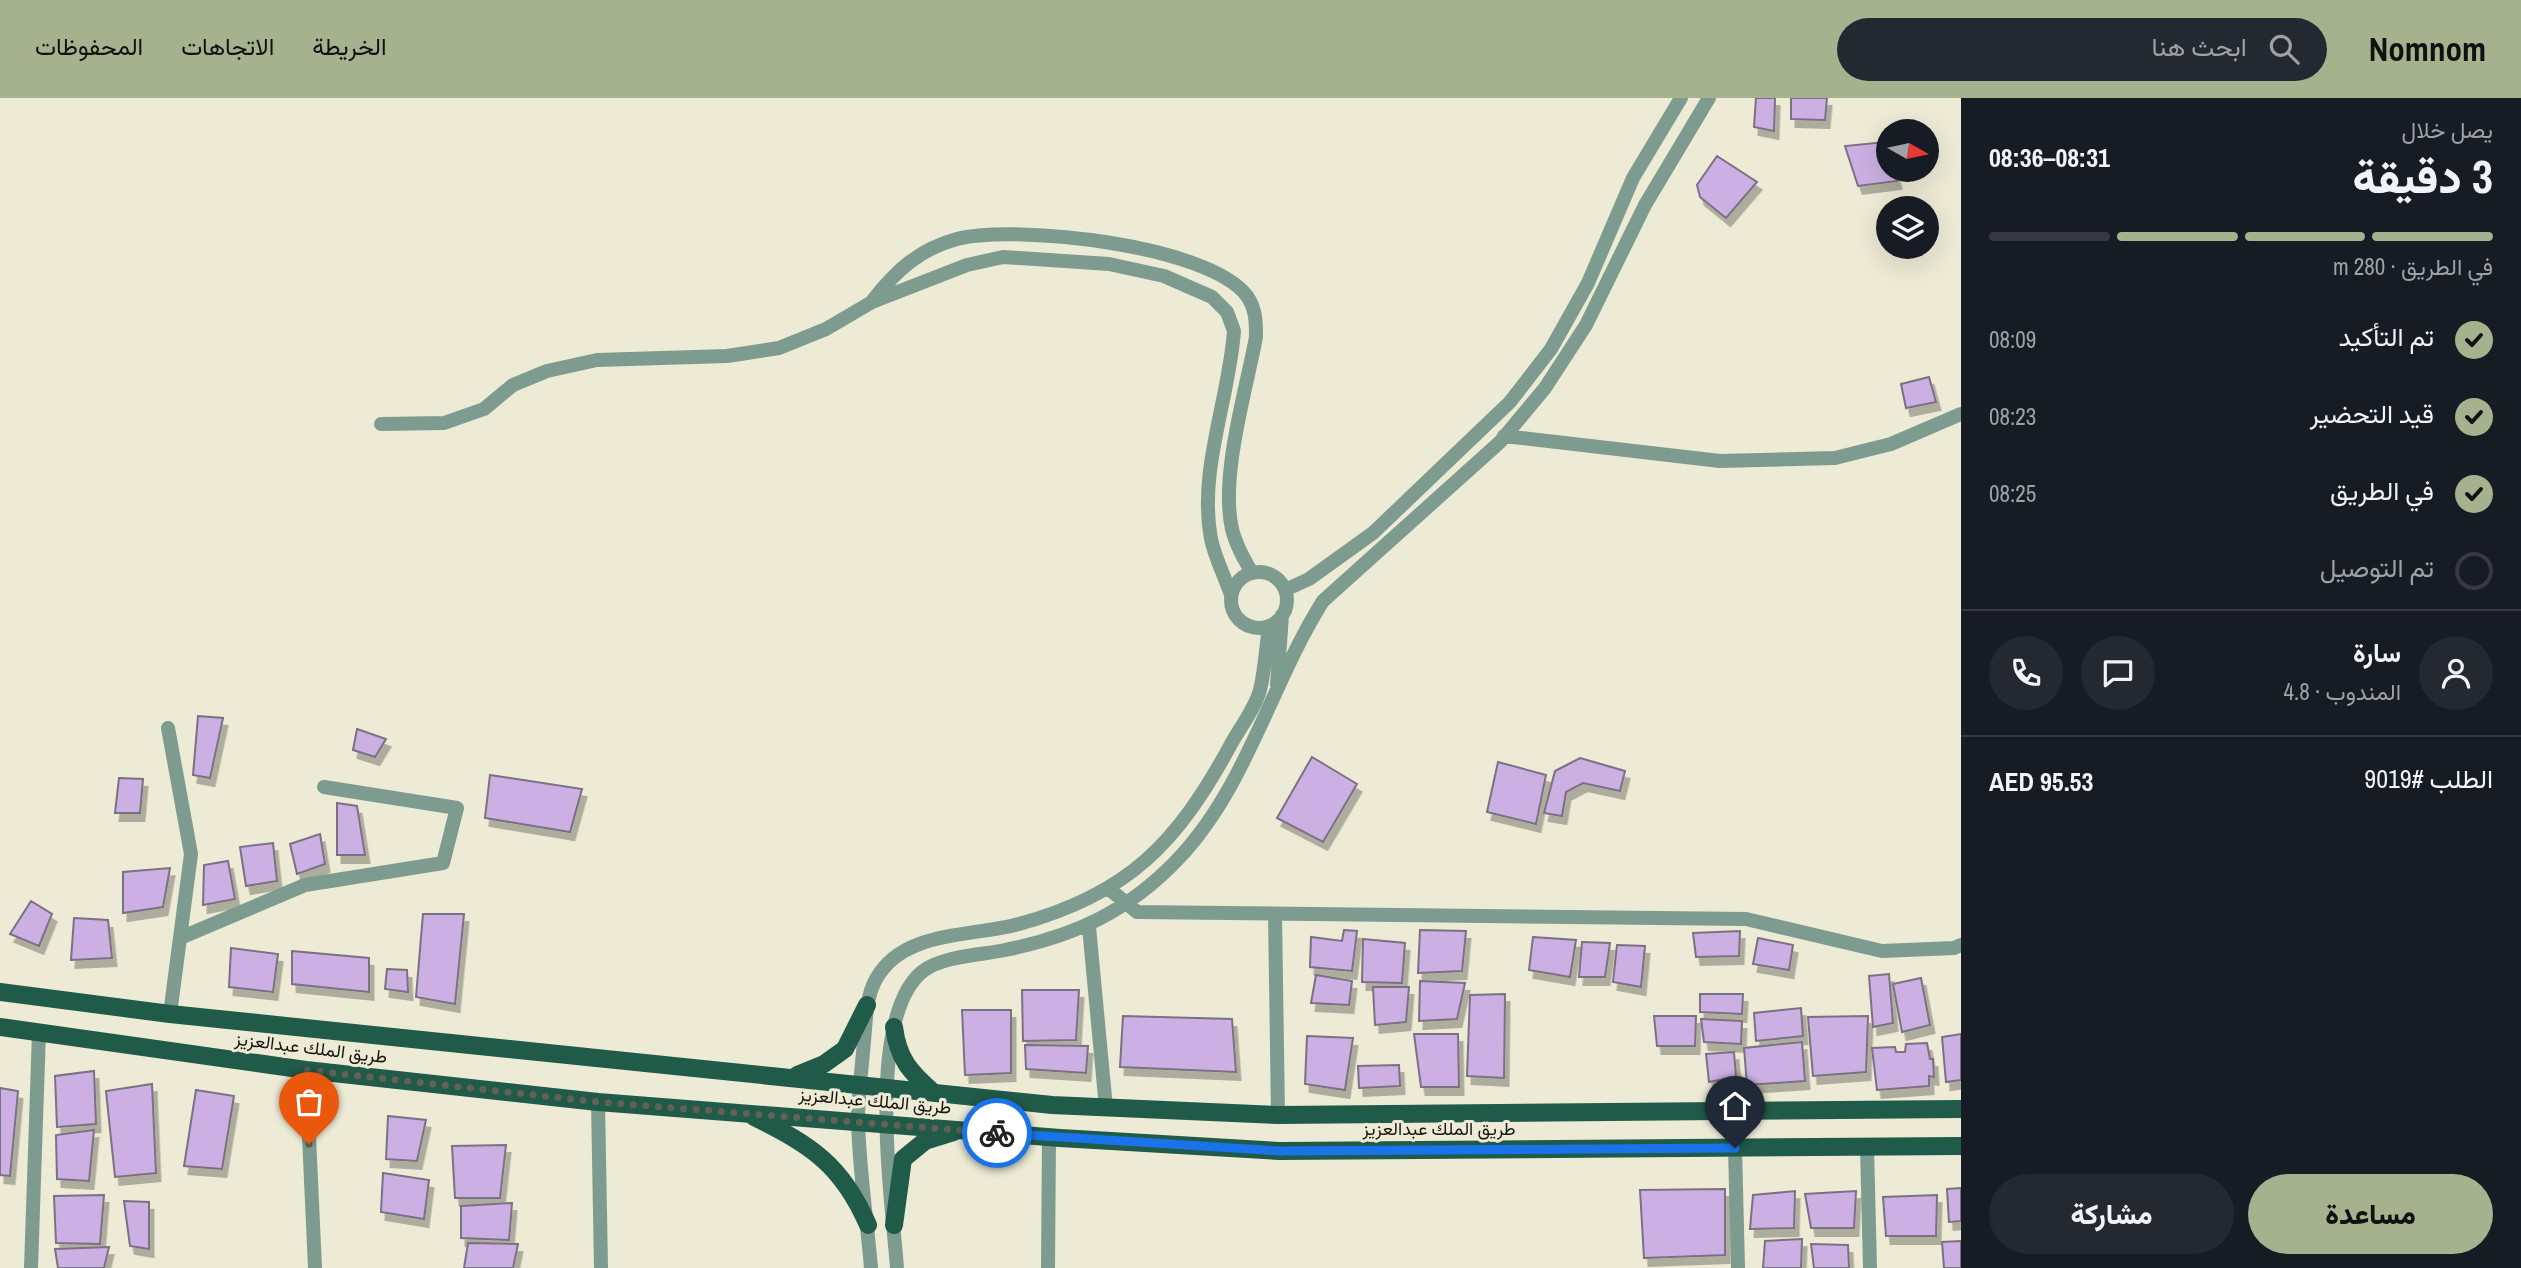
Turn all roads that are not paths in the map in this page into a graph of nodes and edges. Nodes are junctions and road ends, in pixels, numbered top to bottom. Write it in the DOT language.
graph roads {
  1 [pos="1681,98"];
  2 [pos="1709,98"];
  3 [pos="872,302"];
  4 [pos="1961,414"];
  5 [pos="381,424"];
  6 [pos="1504,436"];
  7 [pos="1252,573"];
  8 [pos="1285,590"];
  9 [pos="1231,595"];
  10 [pos="1282,615"];
  11 [pos="1269,627"];
  12 [pos="1276,697"];
  13 [pos="168,728"];
  14 [pos="324,787"];
  15 [pos="1108,888"];
  16 [pos="1125,903"];
  17 [pos="1275,914"];
  18 [pos="1089,927"];
  19 [pos="180,938"];
  20 [pos="1961,945"];
  21 [pos="0,992"];
  22 [pos="867,1005"];
  23 [pos="170,1014"];
  24 [pos="0,1027"];
  25 [pos="894,1027"];
  26 [pos="39,1032"];
  27 [pos="306,1070"];
  28 [pos="793,1076"];
  29 [pos="860,1083"];
  30 [pos="887,1087"];
  31 [pos="934,1093"];
  32 [pos="598,1102"];
  33 [pos="1107,1108"];
  34 [pos="1961,1109"];
  35 [pos="744,1112"];
  36 [pos="1278,1115"];
  37 [pos="858,1120"];
  38 [pos="886,1123"];
  39 [pos="964,1130"];
  40 [pos="1049,1137"];
  41 [pos="1961,1146"];
  42 [pos="1867,1147"];
  43 [pos="1735,1148"];
  44 [pos="868,1226"];
  45 [pos="894,1226"];
  46 [pos="31,1268"];
  47 [pos="315,1268"];
  48 [pos="601,1268"];
  49 [pos="871,1268"];
  50 [pos="897,1268"];
  51 [pos="1048,1268"];
  52 [pos="1738,1268"];
  53 [pos="1870,1268"];
  1 -- 8 [label="street"];
  2 -- 6 [label="street"];
  3 -- 5 [label="street"];
  3 -- 7 [label="street"];
  3 -- 9 [label="street"];
  4 -- 6 [label="street"];
  6 -- 12 [label="street"];
  7 -- 8 [label="street"];
  7 -- 9 [label="street"];
  8 -- 10 [label="street"];
  9 -- 11 [label="street"];
  10 -- 11 [label="street"];
  10 -- 12 [label="street"];
  11 -- 15 [label="street"];
  12 -- 16 [label="street"];
  13 -- 19 [label="street"];
  14 -- 19 [label="street"];
  15 -- 16 [label="street"];
  15 -- 22 [label="street"];
  16 -- 17 [label="street"];
  16 -- 18 [label="street"];
  17 -- 20 [label="street"];
  17 -- 36 [label="street"];
  18 -- 25 [label="street"];
  18 -- 33 [label="street"];
  19 -- 23 [label="street"];
  21 -- 23 [label="main road, طريق الملك عبدالعزيز"];
  22 -- 28 [label="main road"];
  22 -- 29 [label="street"];
  23 -- 28 [label="main road, طريق الملك عبدالعزيز"];
  24 -- 26 [label="main road, طريق الملك عبدالعزيز"];
  25 -- 30 [label="street"];
  25 -- 31 [label="main road"];
  26 -- 27 [label="main road, طريق الملك عبدالعزيز"];
  26 -- 46 [label="street"];
  27 -- 32 [label="main road, طريق الملك عبدالعزيز"];
  27 -- 47 [label="street"];
  28 -- 29 [label="main road, طريق الملك عبدالعزيز"];
  29 -- 30 [label="main road, طريق الملك عبدالعزيز"];
  29 -- 37 [label="street"];
  30 -- 31 [label="main road, طريق الملك عبدالعزيز"];
  30 -- 38 [label="street"];
  31 -- 33 [label="main road, طريق الملك عبدالعزيز"];
  32 -- 35 [label="main road, طريق الملك عبدالعزيز"];
  32 -- 48 [label="street"];
  33 -- 36 [label="main road, طريق الملك عبدالعزيز"];
  34 -- 36 [label="main road, طريق الملك عبدالعزيز"];
  35 -- 37 [label="main road, طريق الملك عبدالعزيز"];
  35 -- 44 [label="main road"];
  37 -- 38 [label="main road, طريق الملك عبدالعزيز"];
  37 -- 44 [label="street"];
  38 -- 39 [label="main road, طريق الملك عبدالعزيز"];
  38 -- 45 [label="street"];
  39 -- 40 [label="main road, طريق الملك عبدالعزيز"];
  39 -- 45 [label="main road"];
  40 -- 43 [label="main road, طريق الملك عبدالعزيز"];
  40 -- 51 [label="street"];
  41 -- 42 [label="main road, طريق الملك عبدالعزيز"];
  42 -- 43 [label="main road, طريق الملك عبدالعزيز"];
  42 -- 53 [label="street"];
  43 -- 52 [label="street"];
  44 -- 49 [label="street"];
  45 -- 50 [label="street"];
}
